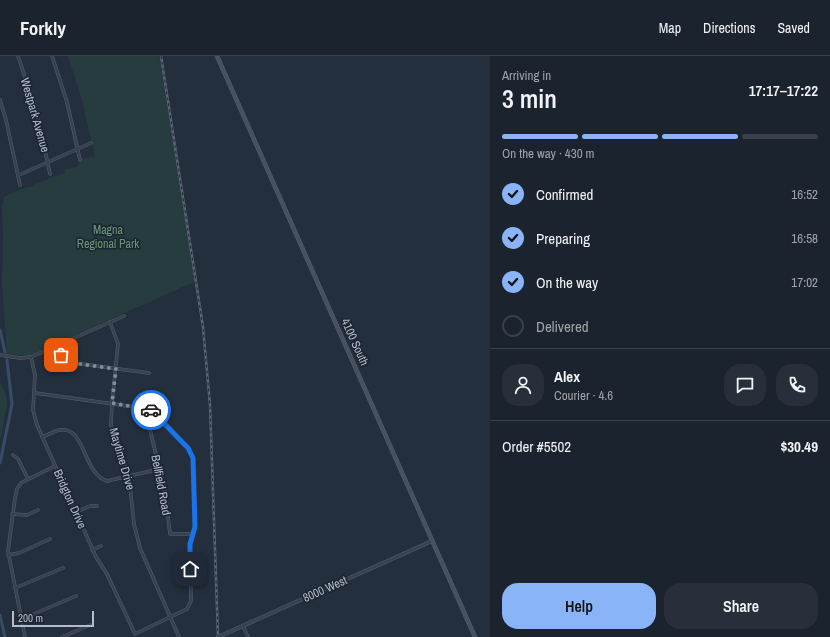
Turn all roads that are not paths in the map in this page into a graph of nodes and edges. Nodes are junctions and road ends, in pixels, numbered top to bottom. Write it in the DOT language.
graph roads {
  1 [pos="18,56"];
  2 [pos="52,56"];
  3 [pos="217,56"];
  4 [pos="0,100"];
  5 [pos="91,143"];
  6 [pos="77,149"];
  7 [pos="80,160"];
  8 [pos="48,163"];
  9 [pos="50,174"];
  10 [pos="19,175"];
  11 [pos="20,185"];
  12 [pos="124,316"];
  13 [pos="110,322"];
  14 [pos="56,346"];
  15 [pos="2,356"];
  16 [pos="31,357"];
  17 [pos="116,369"];
  18 [pos="149,373"];
  19 [pos="35,393"];
  20 [pos="112,403"];
  21 [pos="156,414"];
  22 [pos="42,437"];
  23 [pos="13,455"];
  24 [pos="55,466"];
  25 [pos="160,470"];
  26 [pos="129,477"];
  27 [pos="28,479"];
  28 [pos="97,506"];
  29 [pos="38,510"];
  30 [pos="76,512"];
  31 [pos="12,514"];
  32 [pos="193,534"];
  33 [pos="50,539"];
  34 [pos="432,541"];
  35 [pos="101,546"];
  36 [pos="92,550"];
  37 [pos="8,555"];
  38 [pos="63,568"];
  39 [pos="15,588"];
  40 [pos="76,596"];
  41 [pos="170,618"];
  42 [pos="22,619"];
  43 [pos="90,624"];
  44 [pos="243,626"];
  45 [pos="25,637"];
  46 [pos="62,637"];
  47 [pos="179,637"];
  48 [pos="218,637"];
  49 [pos="248,637"];
  50 [pos="475,637"];
  1 -- 8 [label="street, Westpark Avenue"];
  2 -- 6 [label="street"];
  3 -- 34 [label="main road, 4100 South"];
  4 -- 10 [label="street"];
  5 -- 6 [label="street"];
  6 -- 7 [label="street"];
  6 -- 8 [label="street"];
  8 -- 9 [label="street, Westpark Avenue"];
  8 -- 10 [label="street"];
  10 -- 11 [label="street"];
  12 -- 13 [label="street"];
  13 -- 14 [label="street"];
  13 -- 17 [label="street, Maytime Drive"];
  14 -- 16 [label="street"];
  14 -- 17 [label="street"];
  15 -- 16 [label="street"];
  16 -- 19 [label="street, Bridgton Drive"];
  17 -- 18 [label="street"];
  17 -- 20 [label="street, Maytime Drive"];
  19 -- 20 [label="street"];
  19 -- 22 [label="street, Bridgton Drive"];
  20 -- 21 [label="street"];
  20 -- 26 [label="street, Maytime Drive"];
  21 -- 25 [label="street, Bellfield Road"];
  21 -- 32 [label="street"];
  22 -- 24 [label="street, Bridgton Drive"];
  22 -- 26 [label="street"];
  23 -- 27 [label="street"];
  24 -- 27 [label="street"];
  24 -- 30 [label="street, Bridgton Drive"];
  25 -- 26 [label="street"];
  25 -- 32 [label="street, Bellfield Road"];
  26 -- 41 [label="street, Maytime Drive"];
  27 -- 31 [label="street"];
  28 -- 30 [label="street"];
  29 -- 31 [label="street"];
  30 -- 36 [label="street, Bridgton Drive"];
  31 -- 37 [label="street"];
  32 -- 41 [label="street"];
  33 -- 37 [label="street"];
  34 -- 44 [label="street, 8000 West"];
  34 -- 50 [label="main road, 4100 South"];
  35 -- 36 [label="street"];
  36 -- 41 [label="street, Bridgton Drive"];
  37 -- 39 [label="street"];
  38 -- 39 [label="street"];
  39 -- 42 [label="street"];
  40 -- 42 [label="street"];
  41 -- 47 [label="street, Maytime Drive"];
  42 -- 45 [label="street"];
  43 -- 46 [label="street"];
  44 -- 48 [label="street, 8000 West"];
  44 -- 49 [label="street"];
}
